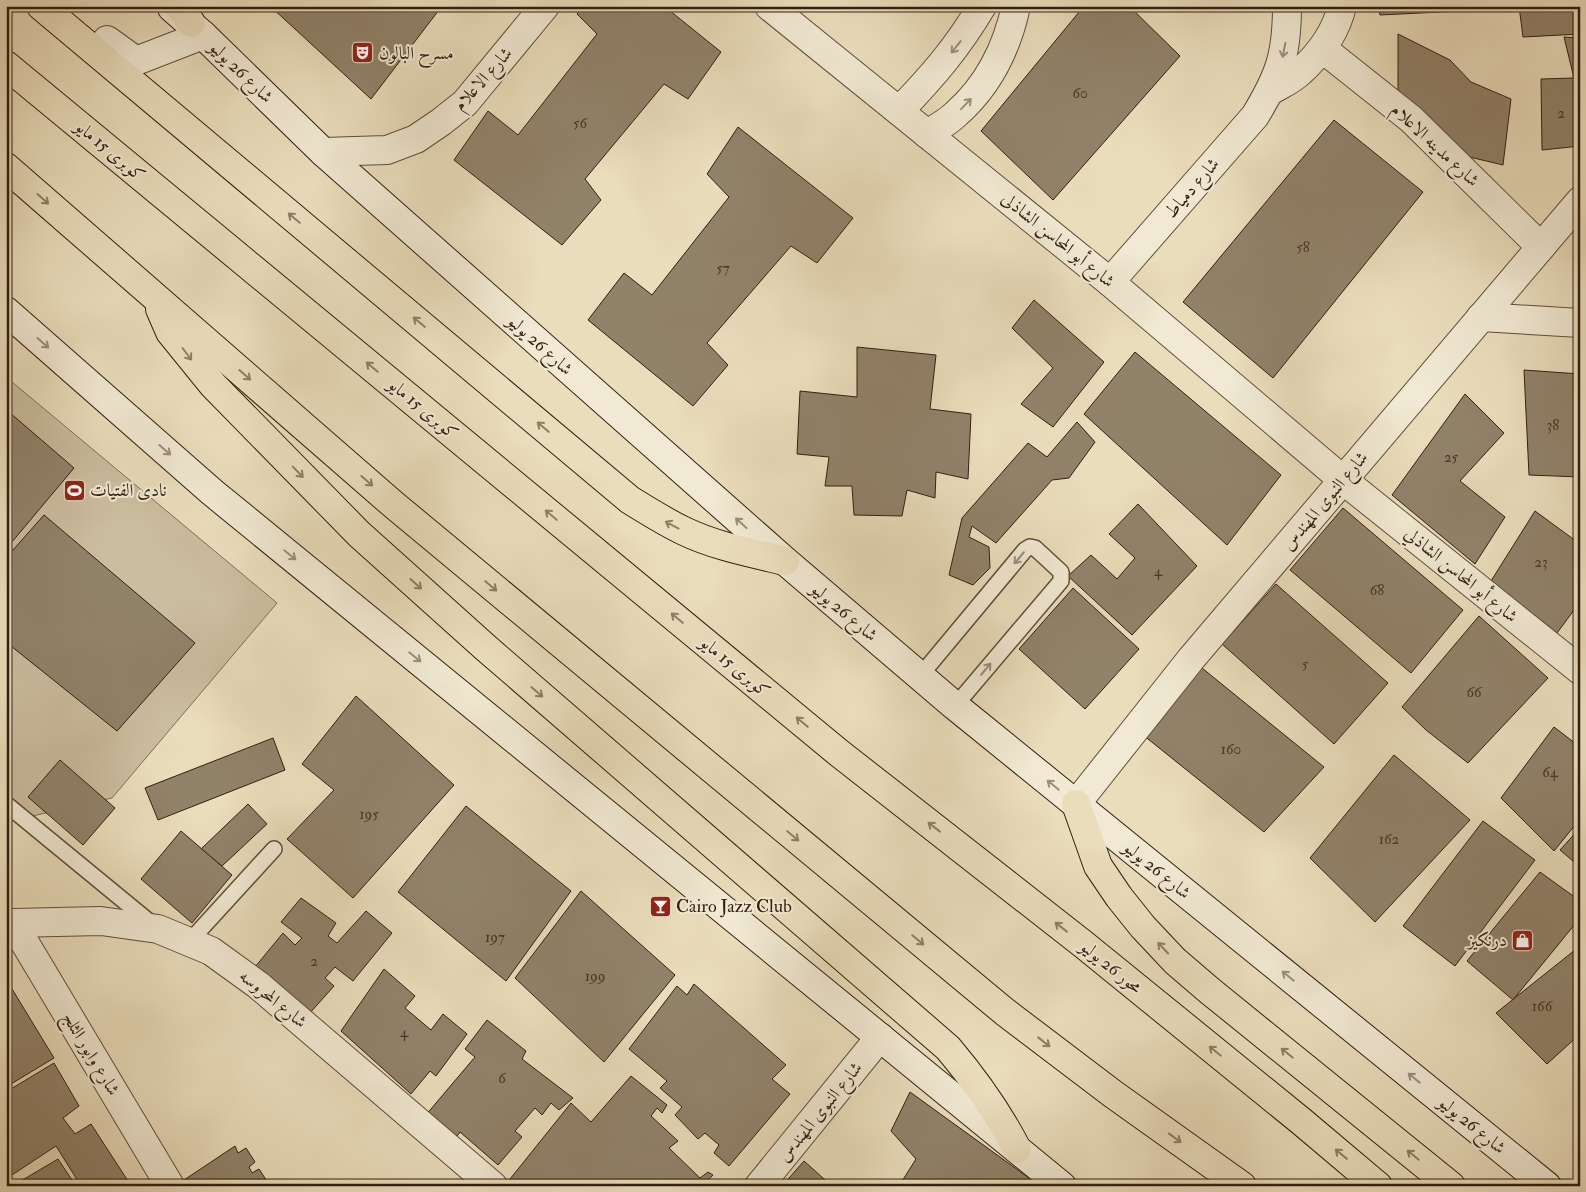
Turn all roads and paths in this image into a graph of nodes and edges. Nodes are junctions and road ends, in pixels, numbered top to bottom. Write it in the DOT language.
graph roads {
  1 [pos="41,6"];
  2 [pos="170,6"];
  3 [pos="545,6"];
  4 [pos="769,6"];
  5 [pos="982,6"];
  6 [pos="1016,6"];
  7 [pos="1287,6"];
  8 [pos="1342,6"];
  9 [pos="191,22"];
  10 [pos="108,40"];
  11 [pos="1323,48"];
  12 [pos="6,65"];
  13 [pos="1270,91"];
  14 [pos="899,111"];
  15 [pos="928,134"];
  16 [pos="323,152"];
  17 [pos="6,167"];
  18 [pos="1580,201"];
  19 [pos="1541,247"];
  20 [pos="1110,282"];
  21 [pos="155,296"];
  22 [pos="6,311"];
  23 [pos="1481,318"];
  24 [pos="1580,323"];
  25 [pos="1343,480"];
  26 [pos="784,561"];
  27 [pos="1580,670"];
  28 [pos="920,676"];
  29 [pos="955,706"];
  30 [pos="840,753"];
  31 [pos="6,804"];
  32 [pos="1076,804"];
  33 [pos="274,849"];
  34 [pos="10,923"];
  35 [pos="158,929"];
  36 [pos="189,942"];
  37 [pos="880,1037"];
  38 [pos="1017,1149"];
  39 [pos="170,1186"];
  40 [pos="494,1186"];
  41 [pos="759,1186"];
  42 [pos="1062,1186"];
  43 [pos="1242,1186"];
  44 [pos="1378,1186"];
  45 [pos="1451,1186"];
  46 [pos="1547,1186"];
  26 -- 1 [label="highway, one-way"];
  2 -- 9 [label="street, شارع 26 يوليو"];
  3 -- 16 [label="street, شارع الاعلام"];
  4 -- 14 [label="street, شارع أبو المحاسن الشاذلى"];
  5 -- 14 [label="street, one-way"];
  15 -- 6 [label="street, one-way"];
  7 -- 13 [label="street, شارع دمياط, one-way"];
  8 -- 11 [label="street, شارع دمياط"];
  9 -- 10 [label="street"];
  9 -- 16 [label="street, شارع 26 يوليو"];
  11 -- 13 [label="street, شارع دمياط"];
  11 -- 19 [label="street, شارع مدينه الاعلام"];
  30 -- 12 [label="highway, كوبرى 15 مايو, one-way"];
  13 -- 20 [label="street, شارع دمياط"];
  14 -- 15 [label="street, شارع أبو المحاسن الشاذلى"];
  15 -- 20 [label="street, شارع أبو المحاسن الشاذلى"];
  26 -- 16 [label="street, شارع 26 يوليو, one-way"];
  17 -- 21 [label="highway, one-way"];
  18 -- 19 [label="street, شارع النبوى المهندس"];
  19 -- 23 [label="street, شارع النبوى المهندس"];
  20 -- 25 [label="street, شارع أبو المحاسن الشاذلى"];
  21 -- 38 [label="highway, one-way"];
  21 -- 43 [label="highway, one-way"];
  22 -- 37 [label="street, one-way"];
  23 -- 24 [label="street"];
  23 -- 25 [label="street, شارع النبوى المهندس"];
  25 -- 27 [label="street, شارع أبو المحاسن الشاذلي"];
  25 -- 32 [label="street, شارع النبوى المهندس"];
  26 -- 28 [label="street, شارع 26 يوليو"];
  28 -- 29 [label="street, شارع 26 يوليو"];
  29 -- 28 [label="lane, one-way"];
  32 -- 29 [label="street, شارع 26 يوليو, one-way"];
  44 -- 30 [label="highway, محور 26 يوليو, one-way"];
  31 -- 35 [label="lane"];
  45 -- 32 [label="highway, one-way"];
  46 -- 32 [label="street, شارع 26 يوليو, one-way"];
  33 -- 36 [label="lane"];
  34 -- 35 [label="street, شارع المحروسه"];
  34 -- 39 [label="street, شارع وابور الثلج"];
  35 -- 36 [label="street, شارع المحروسه"];
  36 -- 40 [label="street, شارع المحروسه"];
  37 -- 38 [label="street"];
  37 -- 41 [label="street, شارع النبوى المهندس"];
  38 -- 42 [label="street"];
}
